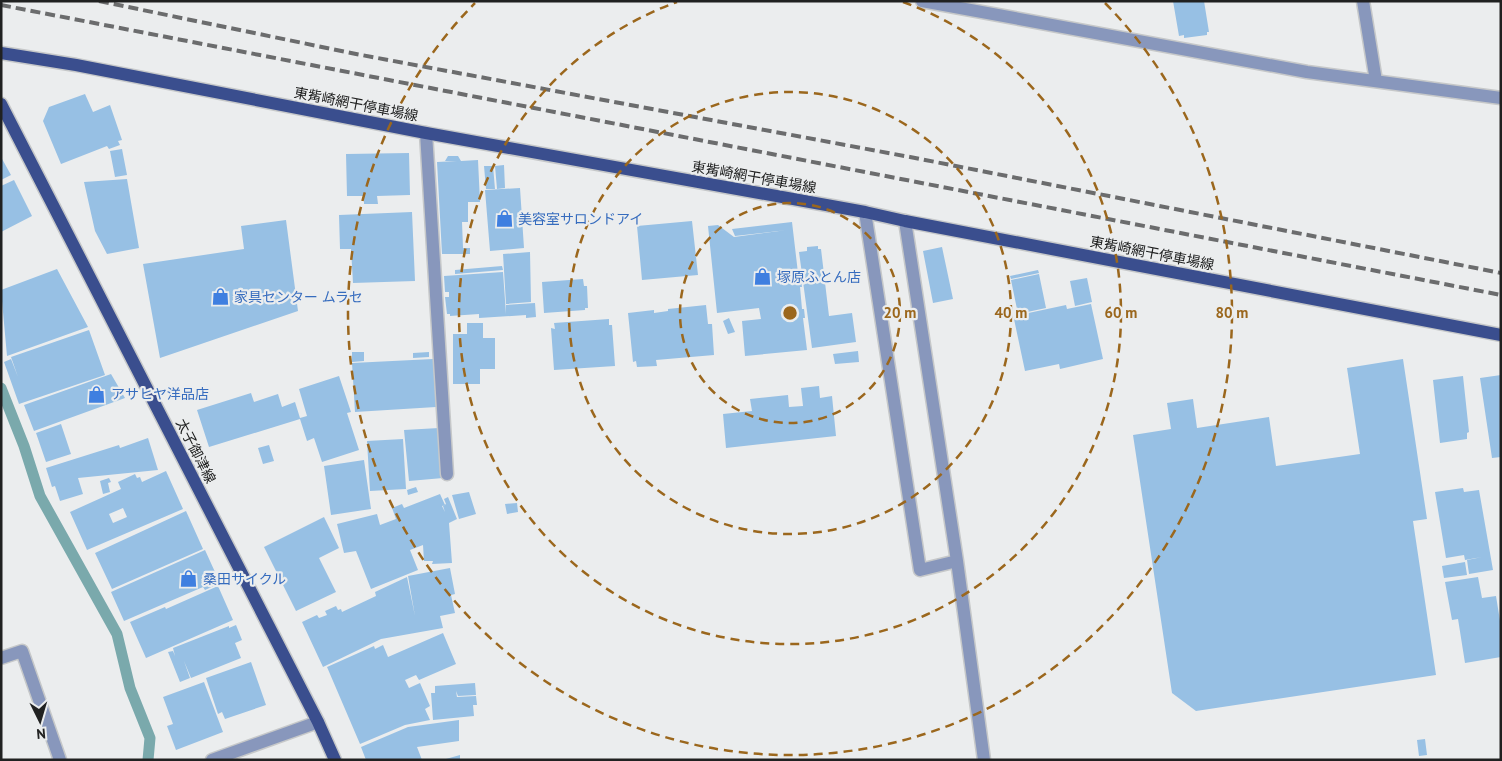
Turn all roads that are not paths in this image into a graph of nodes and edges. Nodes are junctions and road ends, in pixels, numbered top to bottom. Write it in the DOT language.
graph roads {
  1 [pos="922,1"];
  2 [pos="1363,1"];
  3 [pos="1,53"];
  4 [pos="1376,81"];
  5 [pos="1501,98"];
  6 [pos="1,104"];
  7 [pos="426,133"];
  8 [pos="865,212"];
  9 [pos="905,221"];
  10 [pos="1501,335"];
  11 [pos="447,474"];
  12 [pos="957,561"];
  13 [pos="1,658"];
  14 [pos="318,722"];
  15 [pos="60,760"];
  16 [pos="212,760"];
  17 [pos="335,760"];
  18 [pos="984,760"];
  1 -- 4 [label="street"];
  2 -- 4 [label="street"];
  3 -- 7 [label="main road, 東觜崎網干停車場線"];
  4 -- 5 [label="street"];
  6 -- 14 [label="main road, 太子御津線"];
  7 -- 8 [label="main road, 東觜崎網干停車場線"];
  7 -- 11 [label="street"];
  8 -- 9 [label="main road, 東觜崎網干停車場線"];
  8 -- 12 [label="street"];
  9 -- 10 [label="main road, 東觜崎網干停車場線"];
  9 -- 12 [label="street"];
  12 -- 18 [label="street"];
  13 -- 15 [label="street"];
  14 -- 16 [label="street"];
  14 -- 17 [label="main road, 太子御津線"];
}
